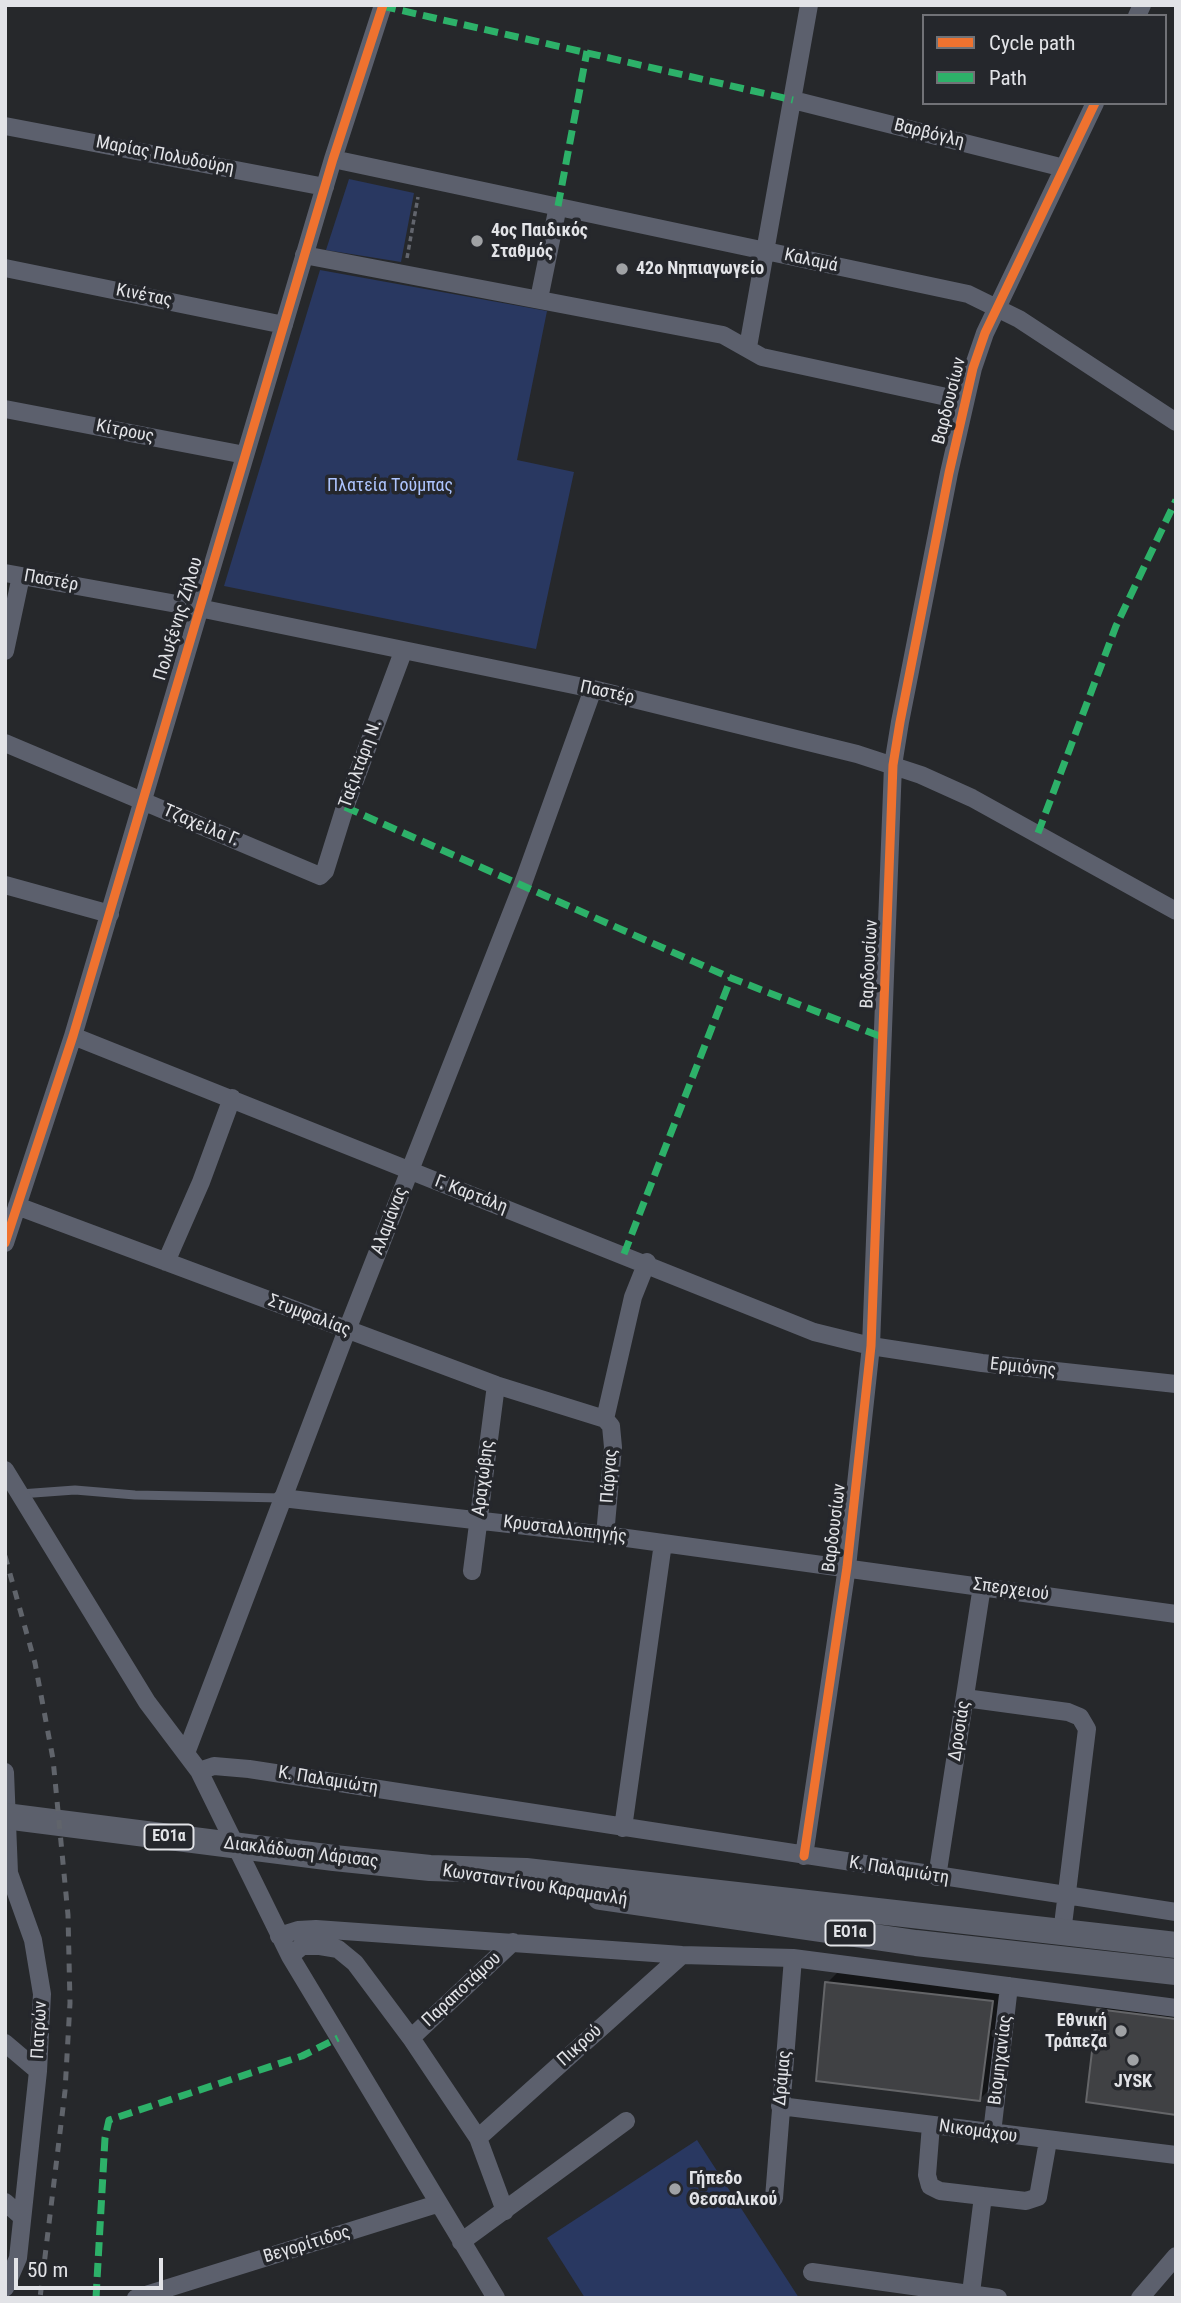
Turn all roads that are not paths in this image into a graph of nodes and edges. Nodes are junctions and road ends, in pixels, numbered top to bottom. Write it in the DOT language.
graph roads {
  1 [pos="377,5"];
  2 [pos="809,5"];
  3 [pos="382,6"];
  4 [pos="793,100"];
  5 [pos="1094,105"];
  6 [pos="5,126"];
  7 [pos="332,159"];
  8 [pos="1064,168"];
  9 [pos="325,187"];
  10 [pos="558,206"];
  11 [pos="767,252"];
  12 [pos="304,255"];
  13 [pos="5,268"];
  14 [pos="538,299"];
  15 [pos="998,307"];
  16 [pos="284,325"];
  17 [pos="748,347"];
  18 [pos="965,401"];
  19 [pos="5,409"];
  20 [pos="1176,422"];
  21 [pos="245,455"];
  22 [pos="13,575"];
  23 [pos="199,608"];
  24 [pos="5,651"];
  25 [pos="403,652"];
  26 [pos="593,689"];
  27 [pos="5,743"];
  28 [pos="893,765"];
  29 [pos="141,800"];
  30 [pos="320,876"];
  31 [pos="5,884"];
  32 [pos="1176,911"];
  33 [pos="110,914"];
  34 [pos="73,1036"];
  35 [pos="232,1098"];
  36 [pos="409,1171"];
  37 [pos="17,1206"];
  38 [pos="5,1243"];
  39 [pos="166,1262"];
  40 [pos="647,1262"];
  41 [pos="347,1330"];
  42 [pos="871,1346"];
  43 [pos="1176,1384"];
  44 [pos="496,1385"];
  45 [pos="605,1419"];
  46 [pos="5,1470"];
  47 [pos="20,1493"];
  48 [pos="282,1498"];
  49 [pos="478,1520"];
  50 [pos="605,1535"];
  51 [pos="663,1543"];
  52 [pos="847,1567"];
  53 [pos="472,1571"];
  54 [pos="982,1586"];
  55 [pos="1176,1614"];
  56 [pos="965,1698"];
  57 [pos="186,1753"];
  58 [pos="199,1771"];
  59 [pos="5,1772"];
  60 [pos="5,1816"];
  61 [pos="623,1828"];
  62 [pos="804,1856"];
  63 [pos="430,1868"];
  64 [pos="7,1877"];
  65 [pos="937,1877"];
  66 [pos="1068,1897"];
  67 [pos="1176,1912"];
  68 [pos="1062,1933"];
  69 [pos="279,1936"];
  70 [pos="513,1942"];
  71 [pos="1176,1945"];
  72 [pos="682,1955"];
  73 [pos="290,1956"];
  74 [pos="793,1958"];
  75 [pos="1176,1972"];
  76 [pos="1009,1986"];
  77 [pos="1176,2008"];
  78 [pos="411,2038"];
  79 [pos="5,2043"];
  80 [pos="38,2071"];
  81 [pos="780,2106"];
  82 [pos="626,2121"];
  83 [pos="932,2125"];
  84 [pos="992,2133"];
  85 [pos="478,2138"];
  86 [pos="1048,2141"];
  87 [pos="1176,2155"];
  88 [pos="982,2196"];
  89 [pos="774,2198"];
  90 [pos="5,2202"];
  91 [pos="437,2204"];
  92 [pos="505,2211"];
  93 [pos="22,2217"];
  94 [pos="461,2242"];
  95 [pos="1176,2256"];
  96 [pos="812,2272"];
  97 [pos="5,2288"];
  98 [pos="971,2293"];
  99 [pos="136,2298"];
  100 [pos="496,2298"];
  101 [pos="998,2298"];
  102 [pos="1140,2298"];
  1 -- 3 [label="street"];
  2 -- 4 [label="street"];
  3 -- 7 [label="street, Πολυξένης Ζήλου"];
  4 -- 8 [label="street, Βαρβόγλη"];
  4 -- 11 [label="street"];
  5 -- 8 [label="street, Βαρδουσίων"];
  6 -- 9 [label="street, Μαρίας Πολυδούρη"];
  7 -- 9 [label="street, Πολυξένης Ζήλου"];
  7 -- 10 [label="street, Καλαμά"];
  8 -- 15 [label="street, Βαρδουσίων"];
  9 -- 12 [label="street, Πολυξένης Ζήλου"];
  10 -- 11 [label="street, Καλαμά"];
  10 -- 14 [label="street"];
  11 -- 15 [label="street, Καλαμά"];
  11 -- 17 [label="street"];
  12 -- 14 [label="street"];
  12 -- 16 [label="street, Πολυξένης Ζήλου"];
  13 -- 16 [label="street, Κινέτας"];
  14 -- 17 [label="street"];
  15 -- 18 [label="street, Βαρδουσίων"];
  15 -- 20 [label="street, Καλαμά"];
  16 -- 21 [label="street, Πολυξένης Ζήλου"];
  17 -- 18 [label="street"];
  18 -- 28 [label="street, Βαρδουσίων"];
  19 -- 21 [label="street, Κίτρους"];
  21 -- 23 [label="street, Πολυξένης Ζήλου"];
  22 -- 23 [label="street, Παστέρ"];
  22 -- 24 [label="street"];
  23 -- 25 [label="street, Παστέρ"];
  23 -- 29 [label="street, Πολυξένης Ζήλου"];
  25 -- 26 [label="street, Παστέρ"];
  25 -- 30 [label="street, Ταξιλτάρη Ν."];
  26 -- 28 [label="street, Παστέρ"];
  26 -- 36 [label="street, Αλαμάνας"];
  27 -- 29 [label="street, Τζαχείλα Γ."];
  28 -- 32 [label="street, Παστέρ"];
  28 -- 42 [label="street, Βαρδουσίων"];
  29 -- 30 [label="street, Τζαχείλα Γ."];
  29 -- 33 [label="street, Πολυξένης Ζήλου"];
  31 -- 33 [label="street"];
  33 -- 34 [label="street, Πολυξένης Ζήλου"];
  34 -- 35 [label="street, Γ. Καρτάλη"];
  34 -- 37 [label="street, Πολυξένης Ζήλου"];
  35 -- 36 [label="street, Γ. Καρτάλη"];
  35 -- 39 [label="street"];
  36 -- 40 [label="street, Γ. Καρτάλη"];
  36 -- 41 [label="street, Αλαμάνας"];
  37 -- 38 [label="street, Πολυξένης Ζήλου"];
  37 -- 39 [label="street, Στυμφαλίας"];
  39 -- 41 [label="street, Στυμφαλίας"];
  40 -- 42 [label="street, Γ. Καρτάλη"];
  40 -- 45 [label="street"];
  41 -- 44 [label="street, Στυμφαλίας"];
  41 -- 48 [label="street, Αλαμάνας"];
  42 -- 43 [label="street, Ερμιόνης"];
  42 -- 52 [label="street, Βαρδουσίων"];
  44 -- 45 [label="street, Στυμφαλίας"];
  44 -- 49 [label="street, Αραχώβης"];
  45 -- 50 [label="street, Πάργας"];
  46 -- 47 [label="street"];
  47 -- 48 [label="lane"];
  47 -- 57 [label="street"];
  48 -- 49 [label="street, Κρυσταλλοπηγής"];
  48 -- 57 [label="street, Αλαμάνας"];
  49 -- 50 [label="street, Κρυσταλλοπηγής"];
  49 -- 53 [label="street, Αραχώβης"];
  50 -- 51 [label="street, Κρυσταλλοπηγής"];
  51 -- 52 [label="street, Κρυσταλλοπηγής"];
  51 -- 61 [label="street"];
  52 -- 54 [label="street, Σπερχειού"];
  52 -- 62 [label="street, Βαρδουσίων"];
  54 -- 55 [label="street, Σπερχειού"];
  54 -- 56 [label="street, Δροσιάς"];
  56 -- 65 [label="street, Δροσιάς"];
  56 -- 66 [label="street"];
  57 -- 58 [label="street"];
  58 -- 61 [label="street, Κ. Παλαμιώτη"];
  58 -- 69 [label="street"];
  59 -- 64 [label="street, Πατρών"];
  60 -- 63 [label="main road, Διακλάδωση Λάρισας / ΕΟ1α"];
  61 -- 62 [label="street, Κ. Παλαμιώτη"];
  62 -- 65 [label="street, Κ. Παλαμιώτη"];
  63 -- 68 [label="main road, Κωνσταντίνου Καραμανλή / ΕΟ1α"];
  63 -- 75 [label="main road, Κωνσταντίνου Καραμανλή / ΕΟ1α"];
  64 -- 80 [label="street, Πατρών"];
  65 -- 66 [label="street, Κ. Παλαμιώτη"];
  66 -- 67 [label="street, Κ. Παλαμιώτη"];
  66 -- 68 [label="street"];
  68 -- 71 [label="main road, Κωνσταντίνου Καραμανλή / ΕΟ1α"];
  69 -- 70 [label="street"];
  69 -- 73 [label="street"];
  70 -- 72 [label="street"];
  70 -- 78 [label="street, Παραποτάμου"];
  72 -- 74 [label="street"];
  72 -- 85 [label="street, Πικρού"];
  73 -- 78 [label="street"];
  73 -- 91 [label="street"];
  74 -- 76 [label="street"];
  74 -- 81 [label="street, Δράμας"];
  76 -- 77 [label="street"];
  76 -- 84 [label="street, Βιομηχανίας"];
  78 -- 85 [label="street"];
  79 -- 80 [label="street"];
  80 -- 93 [label="street, Πατρών"];
  81 -- 83 [label="street, Νικομάχου"];
  81 -- 89 [label="street, Δράμας"];
  82 -- 92 [label="street"];
  83 -- 84 [label="street, Νικομάχου"];
  83 -- 88 [label="street"];
  84 -- 86 [label="street, Νικομάχου"];
  85 -- 92 [label="street"];
  86 -- 87 [label="street, Νικομάχου"];
  86 -- 88 [label="street"];
  88 -- 98 [label="street"];
  90 -- 93 [label="street"];
  91 -- 94 [label="street"];
  91 -- 99 [label="street, Βεγορίτιδος"];
  92 -- 94 [label="street"];
  93 -- 97 [label="street, Πατρών"];
  94 -- 100 [label="street"];
  95 -- 102 [label="street"];
  96 -- 98 [label="street"];
  98 -- 101 [label="street"];
}
